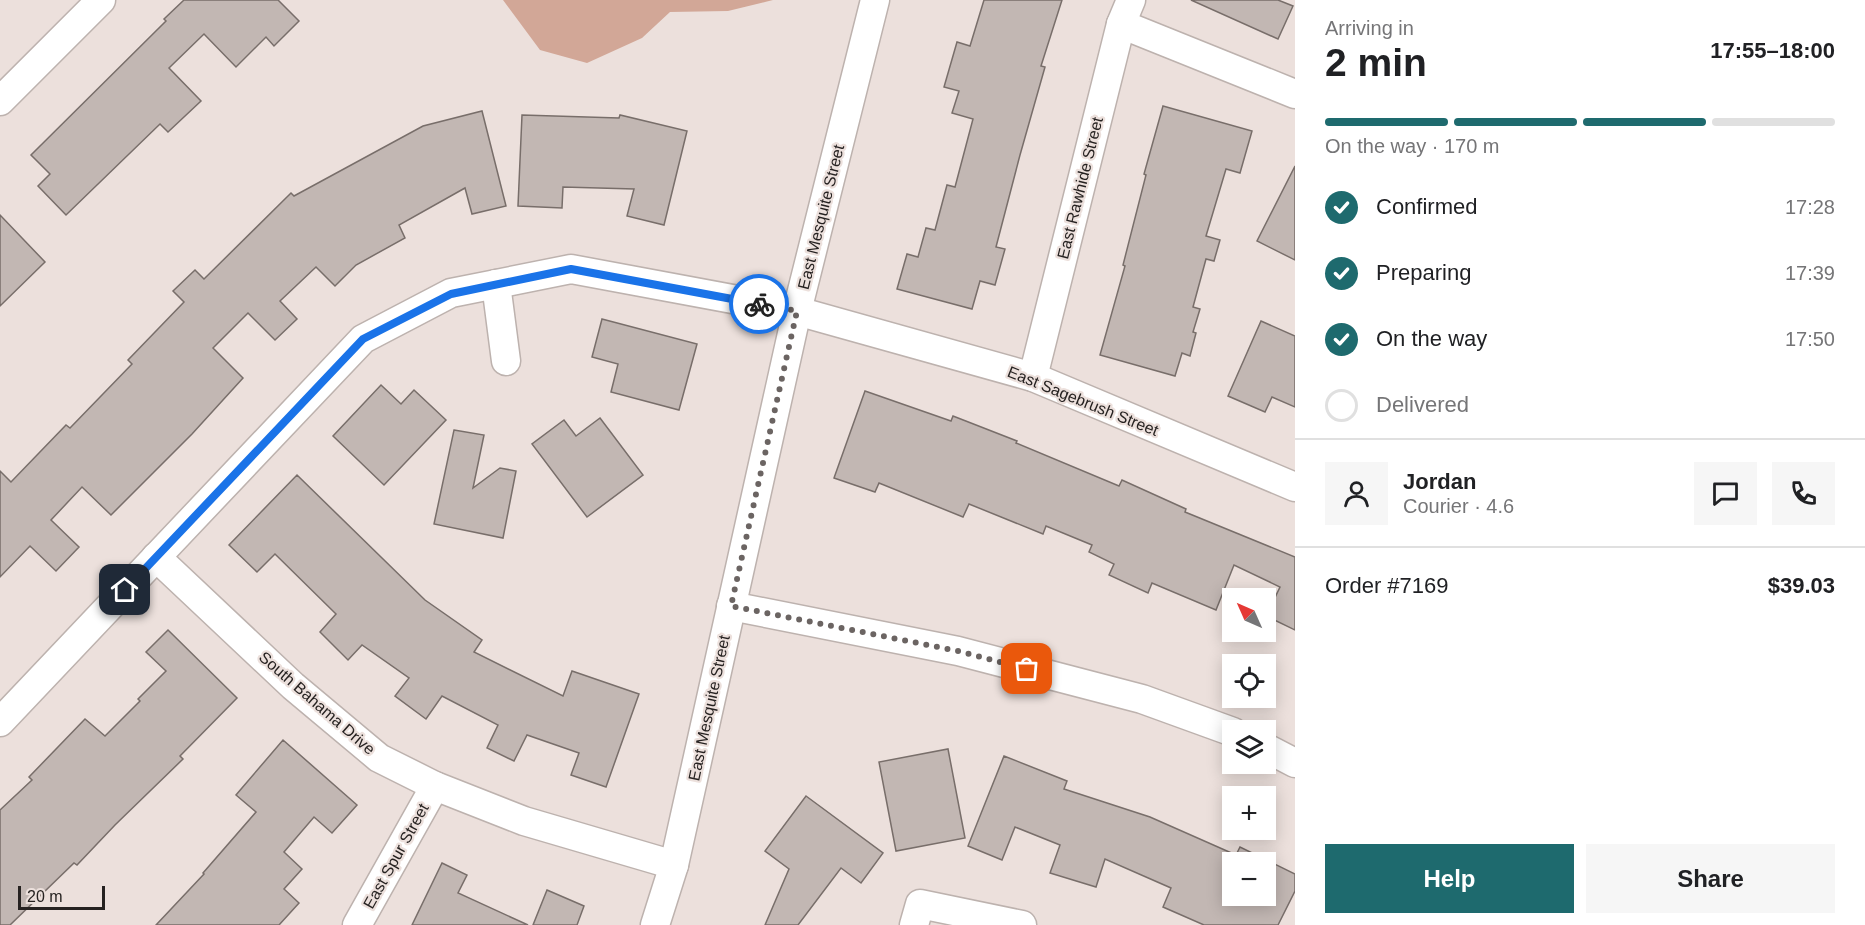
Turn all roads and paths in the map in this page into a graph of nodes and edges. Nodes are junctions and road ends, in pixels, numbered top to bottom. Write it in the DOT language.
graph roads {
  1 [pos="101,0"];
  2 [pos="875,0"];
  3 [pos="1126,12"];
  4 [pos="1295,94"];
  5 [pos="0,101"];
  6 [pos="496,284"];
  7 [pos="797,311"];
  8 [pos="506,361"];
  9 [pos="1032,377"];
  10 [pos="1295,487"];
  11 [pos="156,556"];
  12 [pos="731,606"];
  13 [pos="0,722"];
  14 [pos="1222,728"];
  15 [pos="1276,753"];
  16 [pos="1295,763"];
  17 [pos="435,786"];
  18 [pos="674,866"];
  19 [pos="917,915"];
  20 [pos="357,925"];
  21 [pos="655,925"];
  22 [pos="1022,925"];
  1 -- 5 [label="street"];
  2 -- 7 [label="street, East Mesquite Street"];
  3 -- 4 [label="street"];
  3 -- 9 [label="street, East Rawhide Street"];
  6 -- 7 [label="street, East Sagebrush Street"];
  6 -- 8 [label="street"];
  6 -- 11 [label="street, East Sagebrush Street"];
  7 -- 9 [label="street, East Sagebrush Street"];
  7 -- 12 [label="street, East Mesquite Street"];
  9 -- 10 [label="street, East Sagebrush Street"];
  11 -- 13 [label="street, East Sagebrush Street"];
  11 -- 17 [label="street, South Bahama Drive"];
  12 -- 14 [label="street"];
  12 -- 18 [label="street, East Mesquite Street"];
  15 -- 16 [label="street"];
  17 -- 18 [label="street, South Bahama Drive"];
  17 -- 20 [label="street, East Spur Street"];
  18 -- 21 [label="street, East Mesquite Street"];
  19 -- 22 [label="street"];
}
